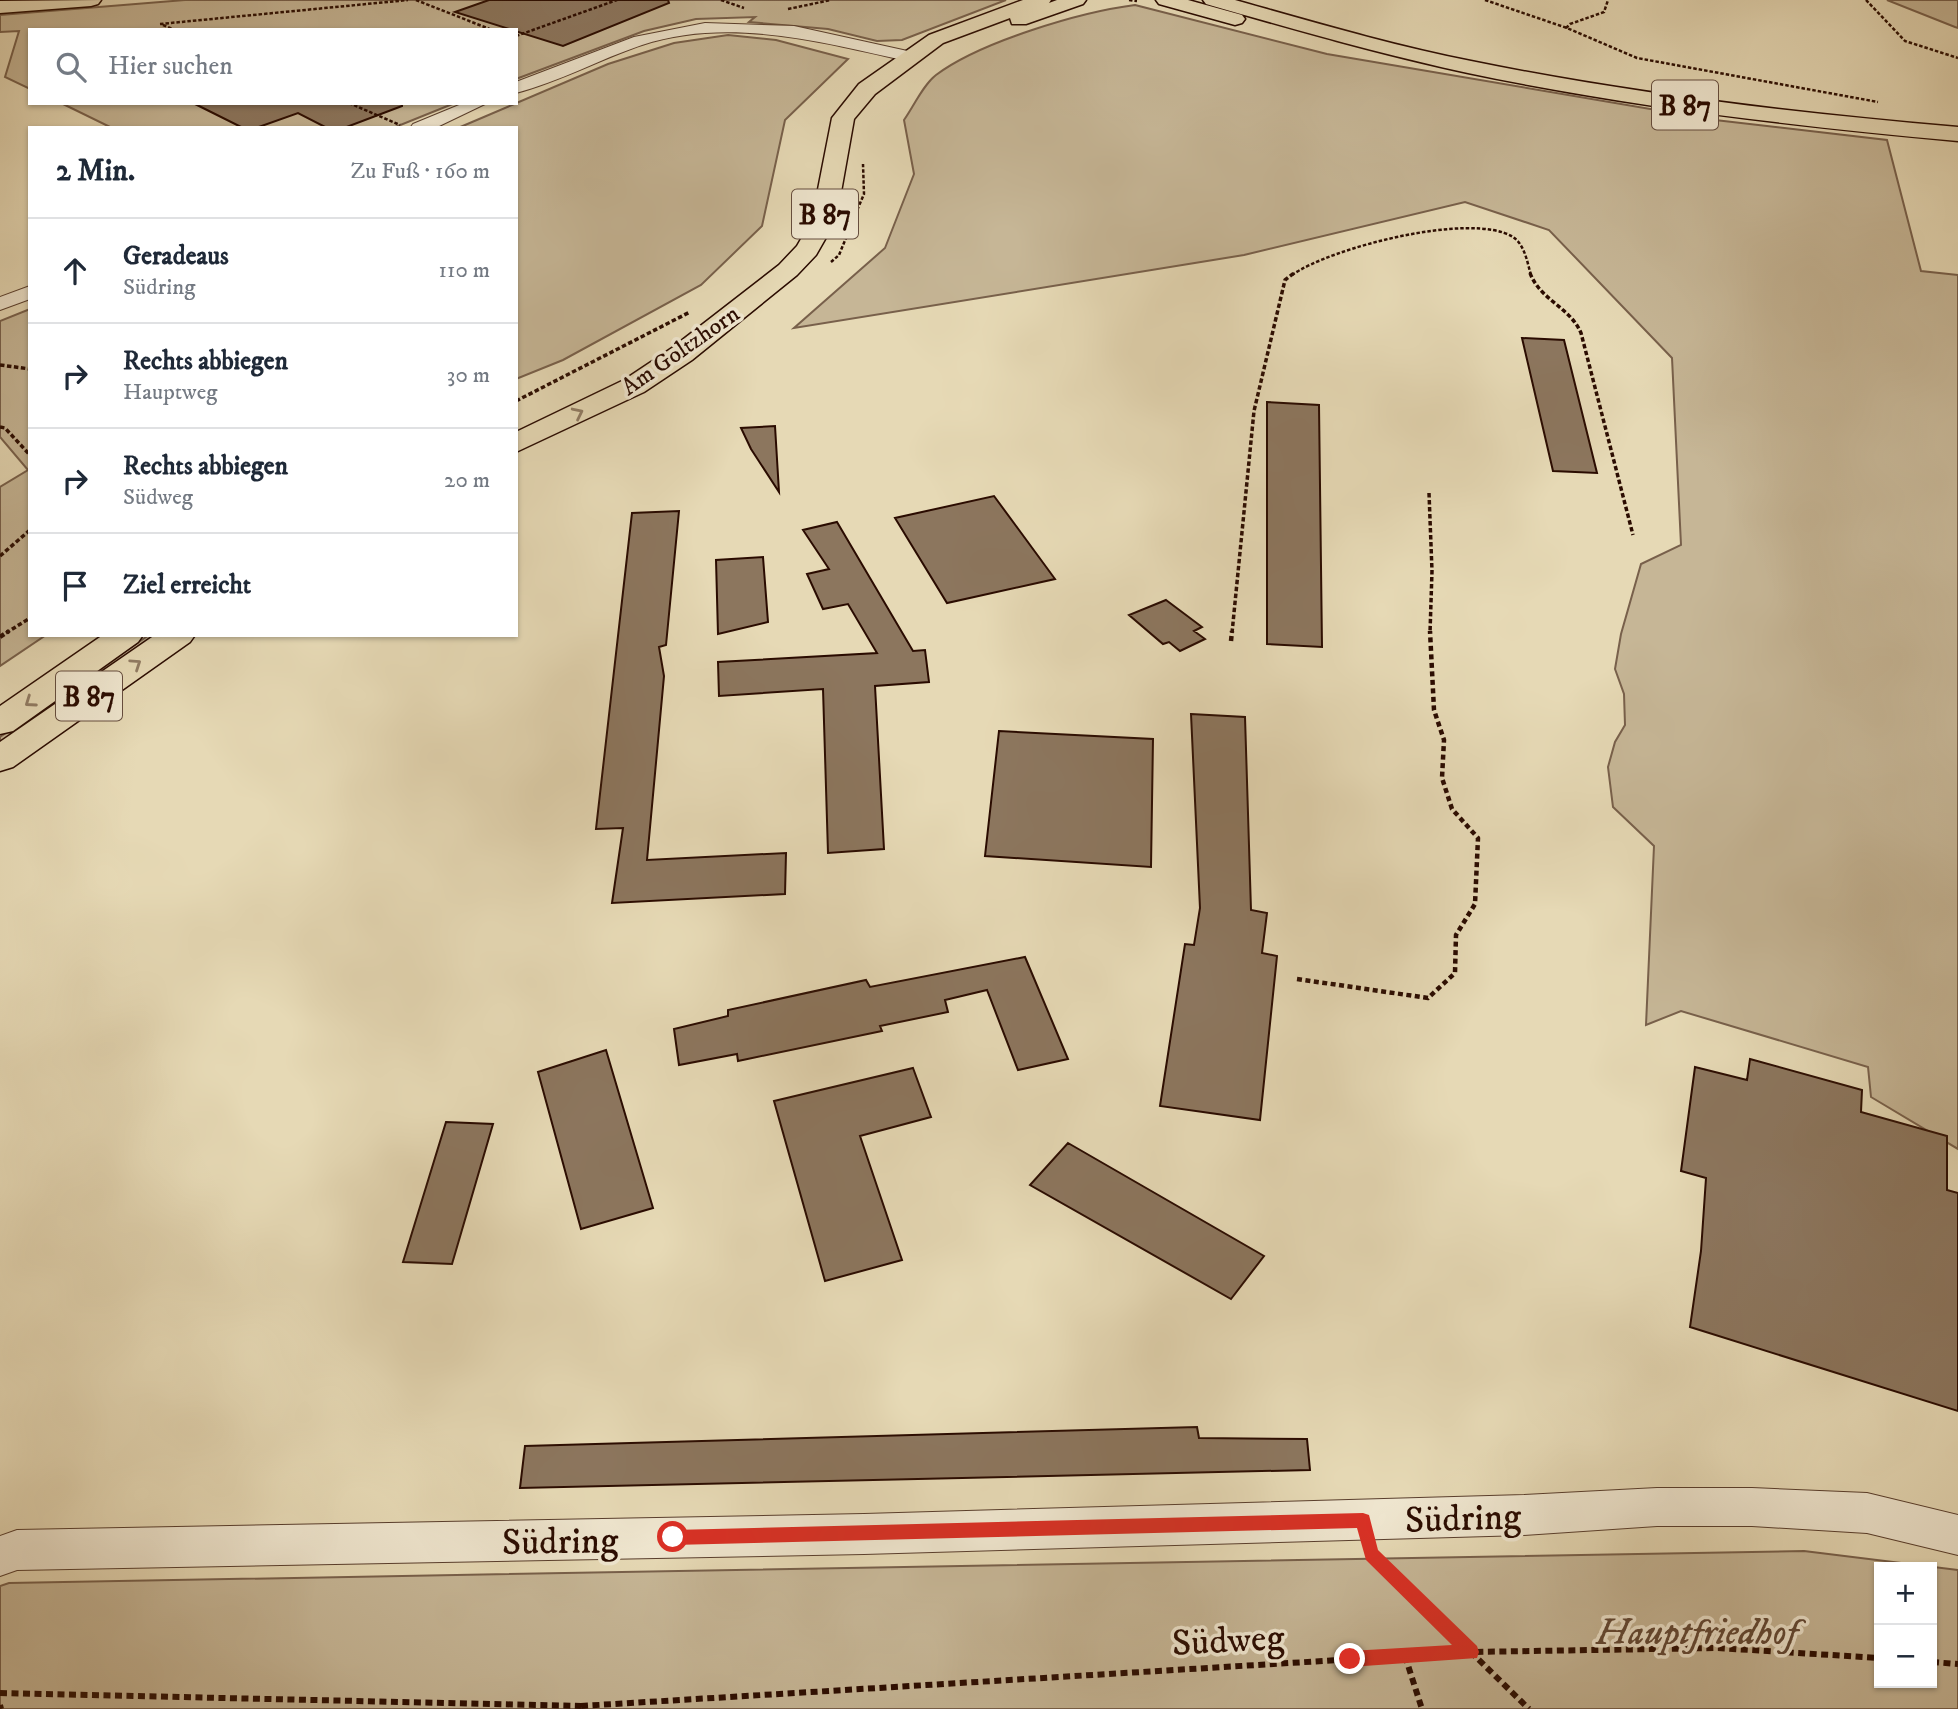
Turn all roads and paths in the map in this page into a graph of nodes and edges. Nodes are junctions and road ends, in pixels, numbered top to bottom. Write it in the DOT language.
graph roads {
  1 [pos="91,0"];
  2 [pos="408,0"];
  3 [pos="416,0"];
  4 [pos="617,0"];
  5 [pos="1076,0"];
  6 [pos="1129,0"];
  7 [pos="1166,0"];
  8 [pos="1213,0"];
  9 [pos="1485,0"];
  10 [pos="1608,0"];
  11 [pos="1866,0"];
  12 [pos="1037,1"];
  13 [pos="1137,1"];
  14 [pos="0,6"];
  15 [pos="171,28"];
  16 [pos="487,28"];
  17 [pos="1566,28"];
  18 [pos="518,35"];
  19 [pos="1416,55"];
  20 [pos="912,57"];
  21 [pos="1958,58"];
  22 [pos="518,87"];
  23 [pos="1880,102"];
  24 [pos="354,105"];
  25 [pos="474,105"];
  26 [pos="402,126"];
  27 [pos="424,126"];
  28 [pos="1958,134"];
  29 [pos="765,289"];
  30 [pos="28,293"];
  31 [pos="0,304"];
  32 [pos="697,308"];
  33 [pos="0,365"];
  34 [pos="28,369"];
  35 [pos="518,400"];
  36 [pos="518,418"];
  37 [pos="0,427"];
  38 [pos="518,442"];
  39 [pos="28,453"];
  40 [pos="1429,493"];
  41 [pos="28,532"];
  42 [pos="1633,536"];
  43 [pos="0,556"];
  44 [pos="28,619"];
  45 [pos="0,637"];
  46 [pos="123,637"];
  47 [pos="175,637"];
  48 [pos="1231,641"];
  49 [pos="0,723"];
  50 [pos="0,760"];
  51 [pos="1297,979"];
  52 [pos="1363,1520"];
  53 [pos="1958,1535"];
  54 [pos="0,1556"];
  55 [pos="1471,1652"];
  56 [pos="1405,1656"];
  57 [pos="1874,1658"];
  58 [pos="1937,1662"];
  59 [pos="1958,1664"];
  60 [pos="0,1693"];
  61 [pos="582,1707"];
  62 [pos="1422,1709"];
  63 [pos="1529,1709"];
  1 -- 14 [label="main road"];
  2 -- 15 [label="path"];
  3 -- 16 [label="path"];
  4 -- 18 [label="path"];
  5 -- 20 [label="main road, Am Goltzhorn / B 87"];
  6 -- 13 [label="path"];
  7 -- 19 [label="main road, B 87"];
  8 -- 19 [label="main road, B 87"];
  9 -- 17 [label="path"];
  10 -- 17 [label="path"];
  11 -- 21 [label="path"];
  12 -- 20 [label="main road, Am Goltzhorn / B 87"];
  17 -- 23 [label="path"];
  19 -- 28 [label="main road, B 87"];
  20 -- 22 [label="street"];
  20 -- 29 [label="main road, Am Goltzhorn / B 87"];
  24 -- 26 [label="path"];
  25 -- 27 [label="street"];
  29 -- 36 [label="main road, Am Goltzhorn / B 87"];
  38 -- 29 [label="main road, Am Goltzhorn / B 87, one-way"];
  30 -- 31 [label="street"];
  32 -- 35 [label="path"];
  33 -- 34 [label="path"];
  37 -- 39 [label="path"];
  40 -- 51 [label="path"];
  41 -- 43 [label="path"];
  42 -- 48 [label="path"];
  44 -- 45 [label="path"];
  46 -- 49 [label="main road, B 87, one-way"];
  50 -- 47 [label="main road, B 87, one-way"];
  52 -- 53 [label="street, Südring"];
  52 -- 54 [label="street, Südring"];
  52 -- 55 [label="path"];
  55 -- 56 [label="path, Südweg"];
  55 -- 57 [label="path, Südweg"];
  55 -- 63 [label="path"];
  56 -- 61 [label="path, Südweg"];
  56 -- 62 [label="path"];
  58 -- 59 [label="path"];
  60 -- 61 [label="path, Südweg"];
}
